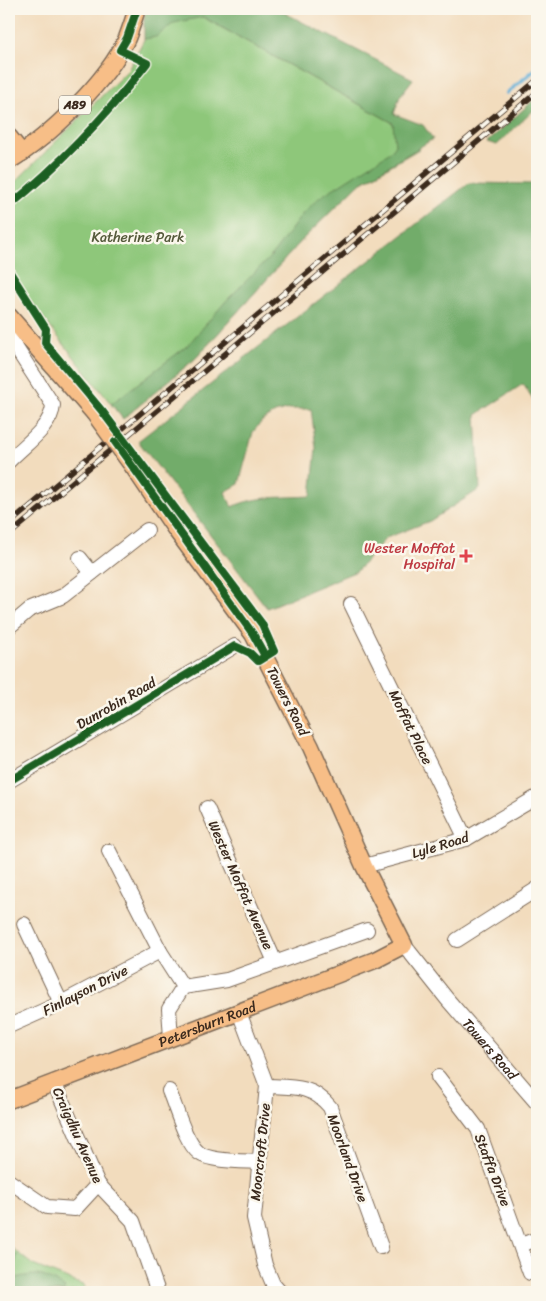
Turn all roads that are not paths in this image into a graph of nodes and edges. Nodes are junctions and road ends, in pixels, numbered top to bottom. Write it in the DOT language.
graph roads {
  1 [pos="137,9"];
  2 [pos="9,137"];
  3 [pos="16,157"];
  4 [pos="9,173"];
  5 [pos="9,316"];
  6 [pos="12,335"];
  7 [pos="9,460"];
  8 [pos="147,530"];
  9 [pos="80,558"];
  10 [pos="92,573"];
  11 [pos="350,613"];
  12 [pos="9,627"];
  13 [pos="235,646"];
  14 [pos="9,781"];
  15 [pos="537,797"];
  16 [pos="207,808"];
  17 [pos="466,839"];
  18 [pos="109,851"];
  19 [pos="364,866"];
  20 [pos="537,889"];
  21 [pos="24,924"];
  22 [pos="367,930"];
  23 [pos="457,940"];
  24 [pos="404,945"];
  25 [pos="160,951"];
  26 [pos="275,962"];
  27 [pos="183,987"];
  28 [pos="61,1003"];
  29 [pos="239,1012"];
  30 [pos="9,1026"];
  31 [pos="171,1038"];
  32 [pos="438,1077"];
  33 [pos="54,1082"];
  34 [pos="267,1086"];
  35 [pos="169,1091"];
  36 [pos="9,1100"];
  37 [pos="537,1103"];
  38 [pos="260,1162"];
  39 [pos="9,1181"];
  40 [pos="98,1184"];
  41 [pos="537,1239"];
  42 [pos="521,1245"];
  43 [pos="381,1247"];
  44 [pos="530,1273"];
  45 [pos="158,1292"];
  46 [pos="280,1292"];
  1 -- 3 [label="main road, A89"];
  2 -- 3 [label="main road"];
  3 -- 4 [label="main road, A89"];
  5 -- 6 [label="main road, Towers Road"];
  6 -- 7 [label="street"];
  6 -- 19 [label="main road, Towers Road, bridge"];
  8 -- 10 [label="street"];
  9 -- 10 [label="street"];
  10 -- 12 [label="street"];
  11 -- 17 [label="street, Moffat Place"];
  13 -- 14 [label="street, Dunrobin Road"];
  15 -- 17 [label="street, Lyle Road"];
  16 -- 26 [label="street, Wester Moffat Avenue"];
  17 -- 19 [label="street, Lyle Road"];
  18 -- 25 [label="street"];
  19 -- 24 [label="main road, Towers Road"];
  20 -- 23 [label="street"];
  21 -- 28 [label="street"];
  22 -- 26 [label="street"];
  24 -- 29 [label="main road, Petersburn Road"];
  24 -- 37 [label="street, Towers Road"];
  25 -- 27 [label="street"];
  25 -- 28 [label="street, Finlayson Drive"];
  26 -- 27 [label="street"];
  27 -- 31 [label="street"];
  28 -- 30 [label="street, Finlayson Drive"];
  29 -- 31 [label="main road, Petersburn Road"];
  29 -- 34 [label="street, Moorcroft Drive"];
  31 -- 33 [label="main road, Petersburn Road"];
  32 -- 42 [label="street, Staffa Drive"];
  33 -- 36 [label="main road, Petersburn Road"];
  33 -- 40 [label="street, Craigdhu Avenue"];
  34 -- 38 [label="street, Moorcroft Drive"];
  34 -- 43 [label="street, Moorland Drive"];
  35 -- 38 [label="street"];
  38 -- 46 [label="street, Moorcroft Drive"];
  39 -- 40 [label="street"];
  40 -- 45 [label="street, Craigdhu Avenue"];
  41 -- 42 [label="street"];
  42 -- 44 [label="street, Staffa Drive"];
}
